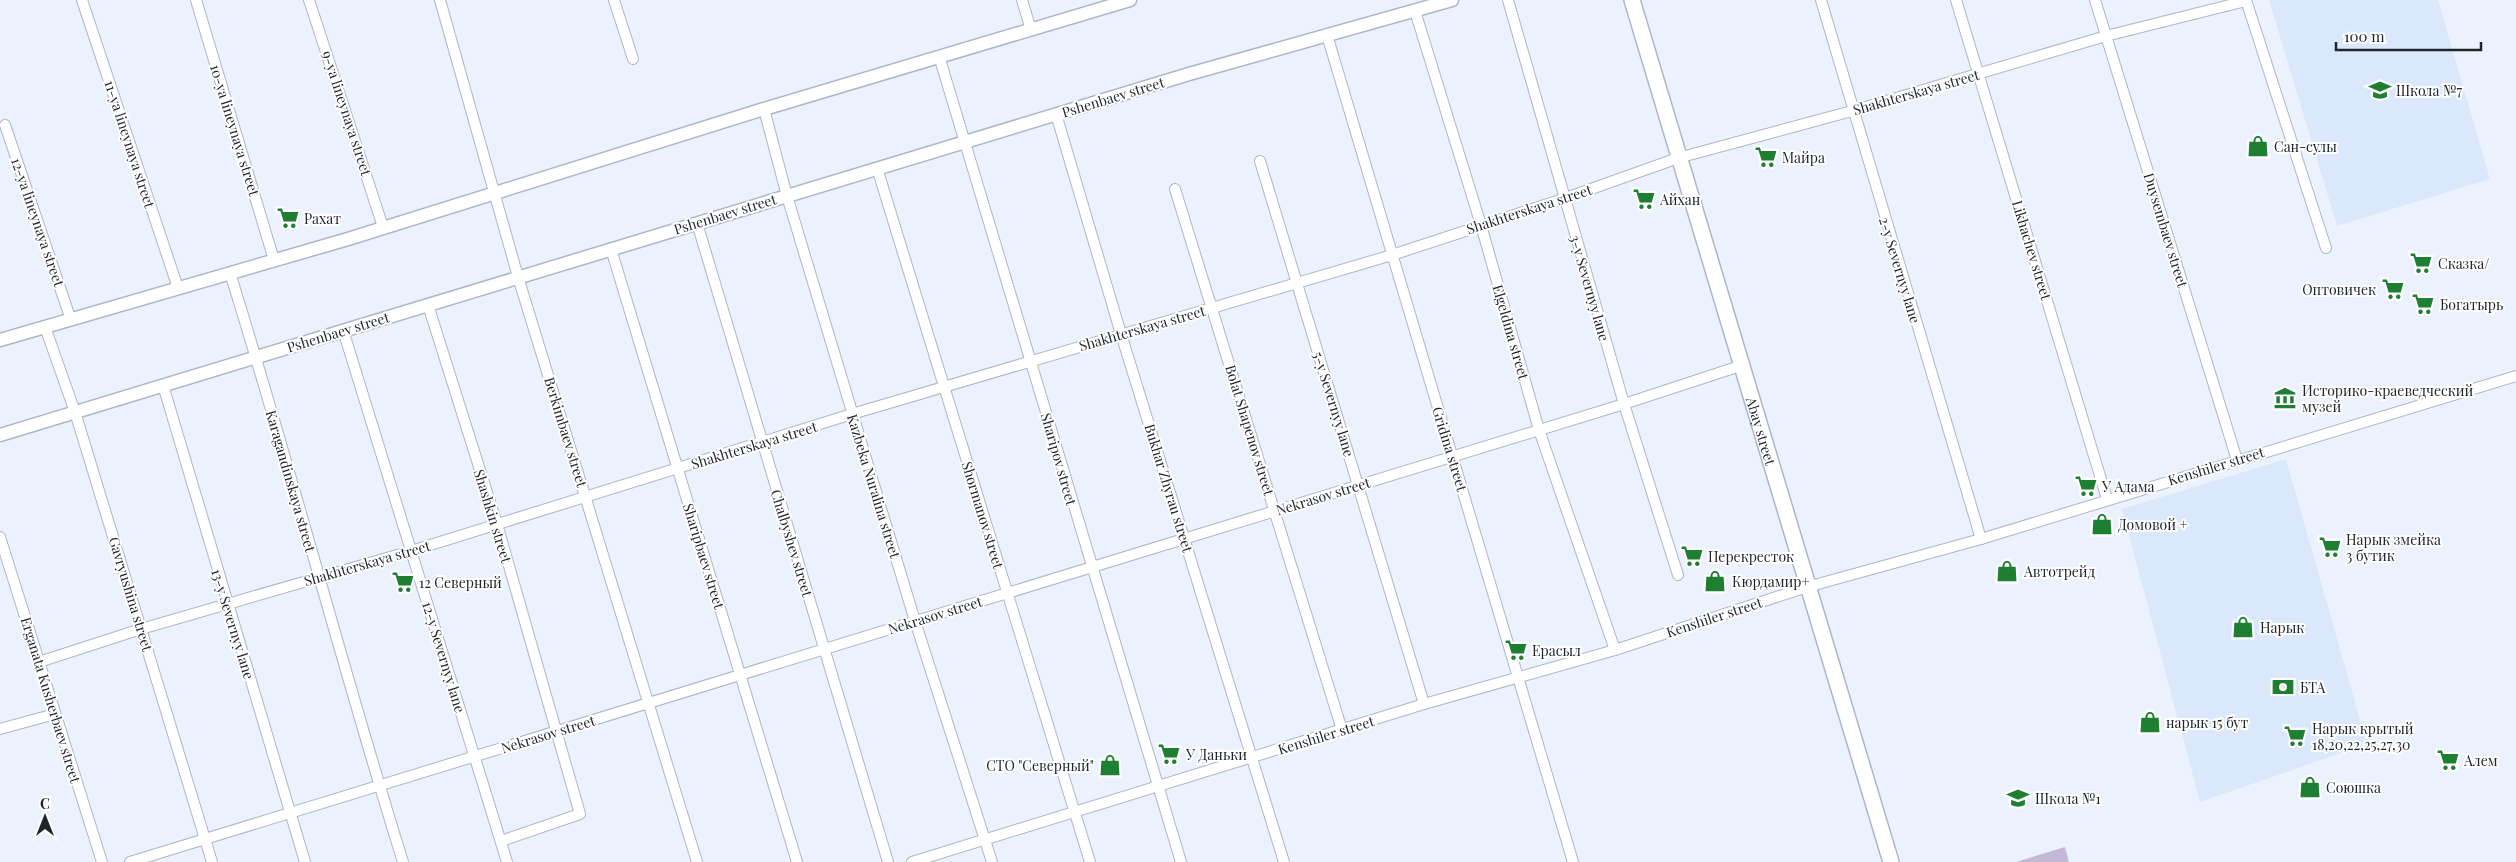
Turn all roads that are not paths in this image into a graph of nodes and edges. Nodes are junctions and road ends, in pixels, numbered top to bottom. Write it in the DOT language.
graph roads {
  1 [pos="82,0"];
  2 [pos="196,0"];
  3 [pos="309,0"];
  4 [pos="440,0"];
  5 [pos="614,0"];
  6 [pos="1022,0"];
  7 [pos="1130,0"];
  8 [pos="1452,0"];
  9 [pos="1508,0"];
  10 [pos="1632,0"];
  11 [pos="1821,0"];
  12 [pos="1956,0"];
  13 [pos="2096,0"];
  14 [pos="2246,0"];
  15 [pos="1415,11"];
  16 [pos="1031,30"];
  17 [pos="1326,35"];
  18 [pos="2106,36"];
  19 [pos="939,56"];
  20 [pos="634,59"];
  21 [pos="1979,73"];
  22 [pos="764,108"];
  23 [pos="1852,111"];
  24 [pos="1056,114"];
  25 [pos="5,125"];
  26 [pos="964,142"];
  27 [pos="1678,158"];
  28 [pos="1260,161"];
  29 [pos="877,168"];
  30 [pos="1174,189"];
  31 [pos="494,193"];
  32 [pos="787,196"];
  33 [pos="1563,199"];
  34 [pos="697,223"];
  35 [pos="1481,225"];
  36 [pos="383,227"];
  37 [pos="2326,248"];
  38 [pos="611,249"];
  39 [pos="1392,255"];
  40 [pos="274,260"];
  41 [pos="230,273"];
  42 [pos="518,278"];
  43 [pos="1297,282"];
  44 [pos="178,288"];
  45 [pos="428,305"];
  46 [pos="1213,308"];
  47 [pos="72,320"];
  48 [pos="45,327"];
  49 [pos="343,330"];
  50 [pos="1121,334"];
  51 [pos="0,340"];
  52 [pos="256,357"];
  53 [pos="1030,362"];
  54 [pos="1740,366"];
  55 [pos="2516,376"];
  56 [pos="164,385"];
  57 [pos="944,387"];
  58 [pos="1624,404"];
  59 [pos="76,412"];
  60 [pos="852,414"];
  61 [pos="1539,430"];
  62 [pos="0,435"];
  63 [pos="762,443"];
  64 [pos="1452,456"];
  65 [pos="2237,460"];
  66 [pos="678,468"];
  67 [pos="1358,485"];
  68 [pos="586,496"];
  69 [pos="2108,500"];
  70 [pos="1275,511"];
  71 [pos="496,524"];
  72 [pos="0,537"];
  73 [pos="1185,538"];
  74 [pos="1981,539"];
  75 [pos="411,551"];
  76 [pos="1090,567"];
  77 [pos="1678,575"];
  78 [pos="318,577"];
  79 [pos="1807,587"];
  80 [pos="1007,593"];
  81 [pos="226,604"];
  82 [pos="915,621"];
  83 [pos="141,629"];
  84 [pos="824,649"];
  85 [pos="1614,650"];
  86 [pos="39,662"];
  87 [pos="740,675"];
  88 [pos="1519,677"];
  89 [pos="646,704"];
  90 [pos="1424,704"];
  91 [pos="55,714"];
  92 [pos="0,729"];
  93 [pos="1342,730"];
  94 [pos="557,731"];
  95 [pos="475,756"];
  96 [pos="1252,758"];
  97 [pos="379,786"];
  98 [pos="1158,786"];
  99 [pos="290,813"];
  100 [pos="1076,813"];
  101 [pos="205,839"];
  102 [pos="986,840"];
  103 [pos="501,841"];
  104 [pos="102,862"];
  105 [pos="130,862"];
  106 [pos="212,862"];
  107 [pos="305,862"];
  108 [pos="403,862"];
  109 [pos="507,862"];
  110 [pos="697,862"];
  111 [pos="798,862"];
  112 [pos="888,862"];
  113 [pos="912,862"];
  114 [pos="992,862"];
  115 [pos="1090,862"];
  116 [pos="1180,862"];
  117 [pos="1284,862"];
  118 [pos="1573,862"];
  119 [pos="1891,862"];
  1 -- 44 [label="street, 11-ya lineynaya street"];
  2 -- 40 [label="street, 10-ya lineynaya street"];
  3 -- 36 [label="street, 9-ya lineynaya street"];
  4 -- 31 [label="street, Berkimbaev street"];
  5 -- 20 [label="street"];
  6 -- 16 [label="street"];
  7 -- 16 [label="street"];
  8 -- 15 [label="street, Pshenbaev street"];
  9 -- 33 [label="street, 3-y Severnyy lane"];
  10 -- 27 [label="main road, Abay street"];
  11 -- 23 [label="street, 2-y Severnyy lane"];
  12 -- 21 [label="street, Likhachev street"];
  13 -- 18 [label="street, Duysembaev street"];
  14 -- 18 [label="street, Shakhterskaya street"];
  14 -- 37 [label="street, Shakhterskaya street"];
  15 -- 17 [label="street, Pshenbaev street"];
  15 -- 35 [label="street, Elgeldina street"];
  16 -- 19 [label="street"];
  17 -- 24 [label="street, Pshenbaev street"];
  17 -- 39 [label="street, Gridina street"];
  18 -- 21 [label="street, Shakhterskaya street"];
  18 -- 65 [label="street, Duysembaev street"];
  19 -- 22 [label="street"];
  19 -- 26 [label="street, Sharipov street"];
  21 -- 23 [label="street, Shakhterskaya street"];
  21 -- 69 [label="street, Likhachev street"];
  22 -- 31 [label="street"];
  22 -- 32 [label="street, Kazbeka Nuralina street"];
  23 -- 27 [label="street, Shakhterskaya street"];
  23 -- 74 [label="street, 2-y Severnyy lane"];
  24 -- 26 [label="street, Pshenbaev street"];
  24 -- 50 [label="street, Bukhar Zhyrau street"];
  25 -- 47 [label="street, 12-ya lineynaya street"];
  26 -- 29 [label="street, Pshenbaev street"];
  26 -- 53 [label="street, Sharipov street"];
  27 -- 33 [label="street, Shakhterskaya street"];
  27 -- 54 [label="main road, Abay street"];
  28 -- 43 [label="street, 5-y Severnyy lane"];
  29 -- 32 [label="street, Pshenbaev street"];
  29 -- 57 [label="street, Shormanov street"];
  30 -- 46 [label="street, Bolat Shapenov street"];
  31 -- 36 [label="street"];
  31 -- 42 [label="street, Berkimbaev street"];
  32 -- 34 [label="street, Pshenbaev street"];
  32 -- 60 [label="street, Kazbeka Nuralina street"];
  33 -- 35 [label="street, Shakhterskaya street"];
  33 -- 58 [label="street, 3-y Severnyy lane"];
  34 -- 38 [label="street, Pshenbaev street"];
  34 -- 63 [label="street, Chalbyshev street"];
  35 -- 39 [label="street, Shakhterskaya street"];
  35 -- 61 [label="street, Elgeldina street"];
  36 -- 40 [label="street"];
  38 -- 42 [label="street, Pshenbaev street"];
  38 -- 66 [label="street, Sharipbaev street"];
  39 -- 43 [label="street, Shakhterskaya street"];
  39 -- 64 [label="street, Gridina street"];
  40 -- 41 [label="street"];
  41 -- 44 [label="street"];
  41 -- 52 [label="street, Karagandinskaya street"];
  42 -- 45 [label="street, Pshenbaev street"];
  42 -- 68 [label="street, Berkimbaev street"];
  43 -- 46 [label="street, Shakhterskaya street"];
  43 -- 67 [label="street, 5-y Severnyy lane"];
  44 -- 47 [label="street"];
  45 -- 49 [label="street, Pshenbaev street"];
  45 -- 71 [label="street, Shashkin street"];
  46 -- 50 [label="street, Shakhterskaya street"];
  46 -- 70 [label="street, Bolat Shapenov street"];
  47 -- 48 [label="street"];
  48 -- 51 [label="street"];
  48 -- 59 [label="street, Gavryushina street"];
  49 -- 52 [label="street, Pshenbaev street"];
  49 -- 75 [label="street, 12-y Severnyy lane"];
  50 -- 53 [label="street, Shakhterskaya street"];
  50 -- 73 [label="street, Bukhar Zhyrau street"];
  52 -- 56 [label="street, Pshenbaev street"];
  52 -- 78 [label="street, Karagandinskaya street"];
  53 -- 57 [label="street, Shakhterskaya street"];
  53 -- 76 [label="street, Sharipov street"];
  54 -- 58 [label="street, Nekrasov street"];
  54 -- 79 [label="main road, Abay street"];
  55 -- 65 [label="street, Kenshiler street"];
  56 -- 59 [label="street, Pshenbaev street"];
  56 -- 81 [label="street, 13-y Severnyy lane"];
  57 -- 60 [label="street, Shakhterskaya street"];
  57 -- 80 [label="street, Shormanov street"];
  58 -- 61 [label="street, Nekrasov street"];
  58 -- 77 [label="street, 3-y Severnyy lane"];
  59 -- 62 [label="street, Pshenbaev street"];
  59 -- 83 [label="street, Gavryushina street"];
  60 -- 63 [label="street, Shakhterskaya street"];
  60 -- 82 [label="street, Kazbeka Nuralina street"];
  61 -- 64 [label="street, Nekrasov street"];
  61 -- 85 [label="street, Elgeldina street"];
  63 -- 66 [label="street, Shakhterskaya street"];
  63 -- 84 [label="street, Chalbyshev street"];
  64 -- 67 [label="street, Nekrasov street"];
  64 -- 88 [label="street, Gridina street"];
  65 -- 69 [label="street, Kenshiler street"];
  66 -- 68 [label="street, Shakhterskaya street"];
  66 -- 87 [label="street, Sharipbaev street"];
  67 -- 70 [label="street, Nekrasov street"];
  67 -- 90 [label="street, 5-y Severnyy lane"];
  68 -- 71 [label="street, Shakhterskaya street"];
  68 -- 89 [label="street, Berkimbaev street"];
  69 -- 74 [label="street, Kenshiler street"];
  70 -- 73 [label="street, Nekrasov street"];
  70 -- 93 [label="street, Bolat Shapenov street"];
  71 -- 75 [label="street, Shakhterskaya street"];
  71 -- 94 [label="street, Shashkin street"];
  72 -- 86 [label="street, Erganata Kusherbaev street"];
  73 -- 76 [label="street, Nekrasov street"];
  73 -- 96 [label="street, Bukhar Zhyrau street"];
  74 -- 79 [label="street, Kenshiler street"];
  75 -- 78 [label="street, Shakhterskaya street"];
  75 -- 95 [label="street, 12-y Severnyy lane"];
  76 -- 80 [label="street, Nekrasov street"];
  76 -- 98 [label="street, Sharipov street"];
  78 -- 81 [label="street, Shakhterskaya street"];
  78 -- 97 [label="street, Karagandinskaya street"];
  79 -- 85 [label="street, Kenshiler street"];
  79 -- 119 [label="main road, Abay street"];
  80 -- 82 [label="street, Nekrasov street"];
  80 -- 100 [label="street, Shormanov street"];
  81 -- 83 [label="street, Shakhterskaya street"];
  81 -- 99 [label="street, 13-y Severnyy lane"];
  82 -- 84 [label="street, Nekrasov street"];
  82 -- 102 [label="street, Kazbeka Nuralina street"];
  83 -- 86 [label="street, Shakhterskaya street"];
  83 -- 101 [label="street, Gavryushina street"];
  84 -- 87 [label="street, Nekrasov street"];
  84 -- 112 [label="street, Chalbyshev street"];
  85 -- 88 [label="street, Kenshiler street"];
  86 -- 91 [label="street, Erganata Kusherbaev street"];
  87 -- 89 [label="street, Nekrasov street"];
  87 -- 111 [label="street, Sharipbaev street"];
  88 -- 90 [label="street, Kenshiler street"];
  88 -- 118 [label="street, Gridina street"];
  89 -- 94 [label="street, Nekrasov street"];
  89 -- 110 [label="street, Berkimbaev street"];
  90 -- 93 [label="street, Kenshiler street"];
  91 -- 92 [label="street"];
  91 -- 104 [label="street, Erganata Kusherbaev street"];
  93 -- 96 [label="street, Kenshiler street"];
  94 -- 95 [label="street, Nekrasov street"];
  94 -- 103 [label="street, Shashkin street"];
  95 -- 97 [label="street, Nekrasov street"];
  95 -- 103 [label="street, 12-y Severnyy lane"];
  96 -- 98 [label="street, Kenshiler street"];
  96 -- 117 [label="street, Bukhar Zhyrau street"];
  97 -- 99 [label="street, Nekrasov street"];
  97 -- 108 [label="street, Karagandinskaya street"];
  98 -- 100 [label="street, Kenshiler street"];
  98 -- 116 [label="street, Sharipov street"];
  99 -- 101 [label="street, Nekrasov street"];
  99 -- 107 [label="street, 13-y Severnyy lane"];
  100 -- 102 [label="street, Kenshiler street"];
  100 -- 115 [label="street, Shormanov street"];
  101 -- 105 [label="street, Nekrasov street"];
  101 -- 106 [label="street, Gavryushina street"];
  102 -- 113 [label="street, Kenshiler street"];
  102 -- 114 [label="street, Kazbeka Nuralina street"];
  103 -- 109 [label="street, 12-y Severnyy lane"];
}
